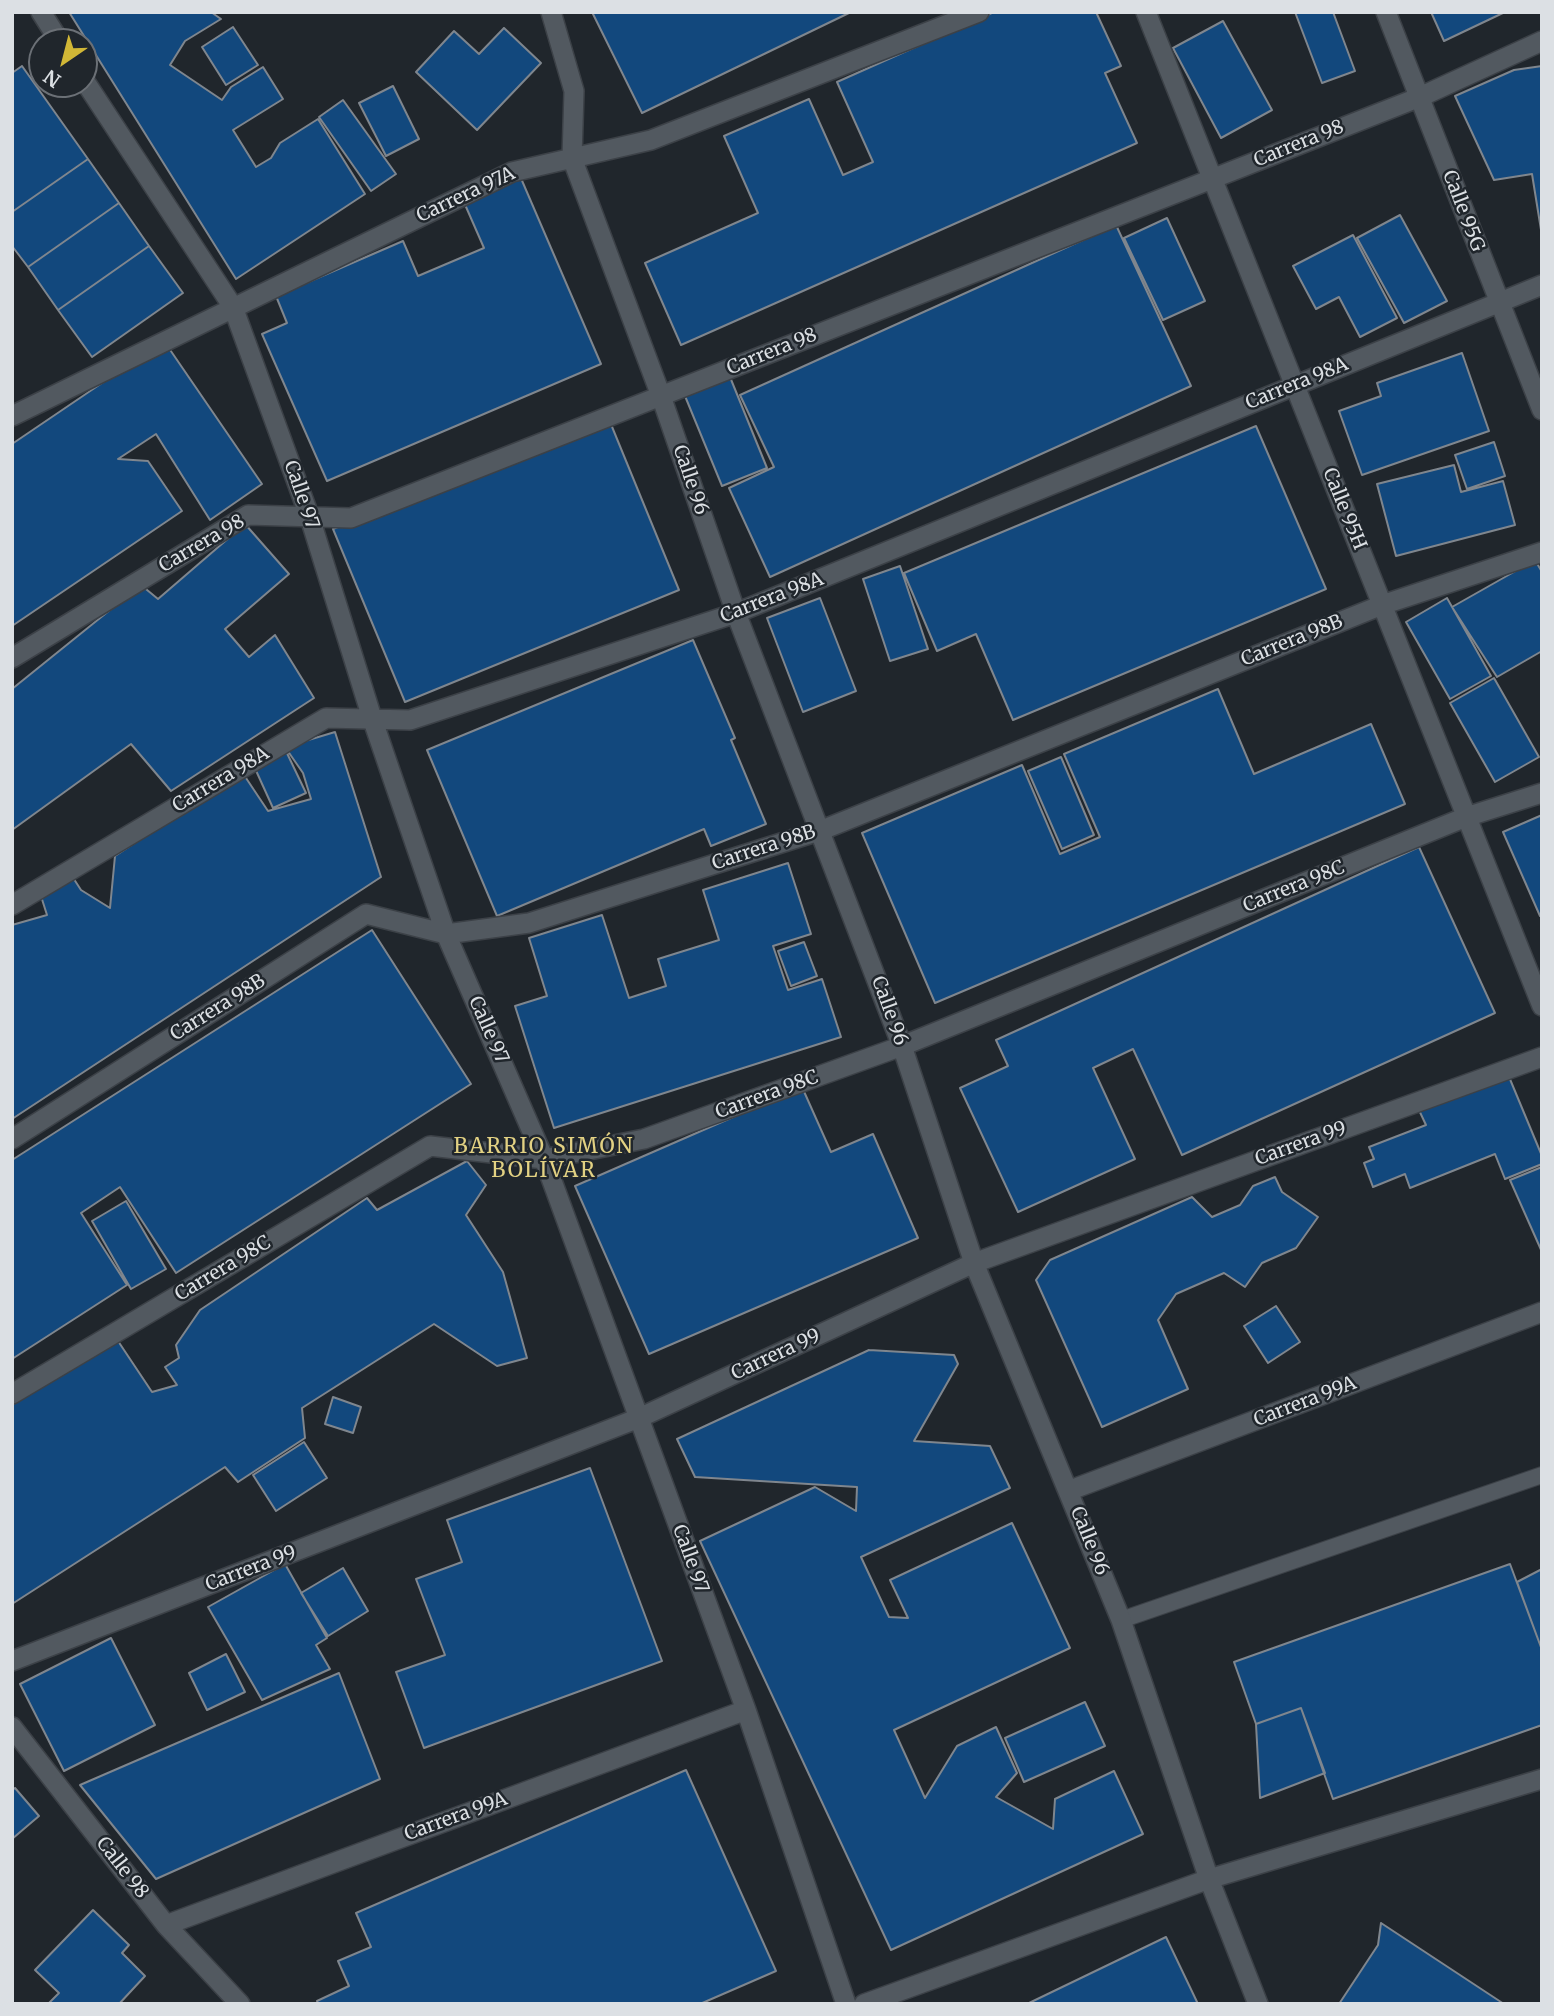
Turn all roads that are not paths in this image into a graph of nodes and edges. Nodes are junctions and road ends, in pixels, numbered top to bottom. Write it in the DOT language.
graph roads {
  1 [pos="41,12"];
  2 [pos="551,12"];
  3 [pos="979,12"];
  4 [pos="1146,12"];
  5 [pos="1386,12"];
  6 [pos="51,28"];
  7 [pos="1542,41"];
  8 [pos="1420,97"];
  9 [pos="96,98"];
  10 [pos="572,158"];
  11 [pos="1212,179"];
  12 [pos="1542,285"];
  13 [pos="1498,303"];
  14 [pos="233,306"];
  15 [pos="1295,385"];
  16 [pos="660,396"];
  17 [pos="1542,410"];
  18 [pos="12,416"];
  19 [pos="310,518"];
  20 [pos="1542,552"];
  21 [pos="1382,605"];
  22 [pos="736,613"];
  23 [pos="12,658"];
  24 [pos="372,718"];
  25 [pos="1542,793"];
  26 [pos="1466,817"];
  27 [pos="822,830"];
  28 [pos="12,905"];
  29 [pos="446,934"];
  30 [pos="1542,1006"];
  31 [pos="902,1046"];
  32 [pos="1542,1057"];
  33 [pos="12,1139"];
  34 [pos="544,1159"];
  35 [pos="974,1263"];
  36 [pos="1542,1312"];
  37 [pos="12,1394"];
  38 [pos="639,1418"];
  39 [pos="1542,1475"];
  40 [pos="1068,1491"];
  41 [pos="1121,1620"];
  42 [pos="12,1661"];
  43 [pos="746,1710"];
  44 [pos="12,1727"];
  45 [pos="1542,1779"];
  46 [pos="1209,1879"];
  47 [pos="166,1925"];
  48 [pos="240,2004"];
  49 [pos="846,2004"];
  50 [pos="864,2004"];
  51 [pos="1258,2004"];
  1 -- 6 [label="street"];
  2 -- 10 [label="street, Calle 96"];
  3 -- 10 [label="street, Carrera 97A"];
  4 -- 11 [label="street, Calle 95H"];
  5 -- 8 [label="street, Calle 95G"];
  7 -- 8 [label="street, Carrera 98"];
  8 -- 11 [label="street, Carrera 98"];
  8 -- 13 [label="street, Calle 95G"];
  9 -- 14 [label="street, Calle 97"];
  10 -- 14 [label="street, Carrera 97A"];
  10 -- 16 [label="street, Calle 96"];
  11 -- 15 [label="street, Calle 95H"];
  11 -- 16 [label="street, Carrera 98"];
  12 -- 13 [label="street, Carrera 98A"];
  13 -- 15 [label="street, Carrera 98A"];
  13 -- 17 [label="street, Calle 95G"];
  14 -- 18 [label="street, Carrera 97A"];
  14 -- 19 [label="street, Calle 97"];
  15 -- 21 [label="street, Calle 95H"];
  15 -- 22 [label="street, Carrera 98A"];
  16 -- 19 [label="street, Carrera 98"];
  16 -- 22 [label="street, Calle 96"];
  19 -- 23 [label="street, Carrera 98"];
  19 -- 24 [label="street, Calle 97"];
  20 -- 21 [label="street, Carrera 98B"];
  21 -- 26 [label="street, Calle 95H"];
  21 -- 27 [label="street, Carrera 98B"];
  22 -- 24 [label="street, Carrera 98A"];
  22 -- 27 [label="street, Calle 96"];
  24 -- 28 [label="street, Carrera 98A"];
  24 -- 29 [label="street, Calle 97"];
  25 -- 26 [label="street, Carrera 98C"];
  26 -- 30 [label="street, Calle 95H"];
  26 -- 31 [label="street, Carrera 98C"];
  27 -- 29 [label="street, Carrera 98B"];
  27 -- 31 [label="street, Calle 96"];
  29 -- 33 [label="street, Carrera 98B"];
  29 -- 34 [label="street, Calle 97"];
  31 -- 34 [label="street, Carrera 98C"];
  31 -- 35 [label="street, Calle 96"];
  32 -- 35 [label="street, Carrera 99"];
  34 -- 37 [label="street, Carrera 98C"];
  34 -- 38 [label="street, Calle 97"];
  35 -- 38 [label="street, Carrera 99"];
  35 -- 40 [label="street, Calle 96"];
  36 -- 40 [label="street, Carrera 99A"];
  38 -- 42 [label="street, Carrera 99"];
  38 -- 43 [label="street, Calle 97"];
  39 -- 41 [label="lane"];
  40 -- 41 [label="street, Calle 96"];
  41 -- 46 [label="street, Calle 96"];
  43 -- 47 [label="street, Carrera 99A"];
  43 -- 49 [label="street, Calle 97"];
  44 -- 47 [label="street, Calle 98"];
  45 -- 46 [label="street"];
  46 -- 50 [label="street"];
  46 -- 51 [label="street, Calle 96"];
  47 -- 48 [label="street, Calle 98"];
}
